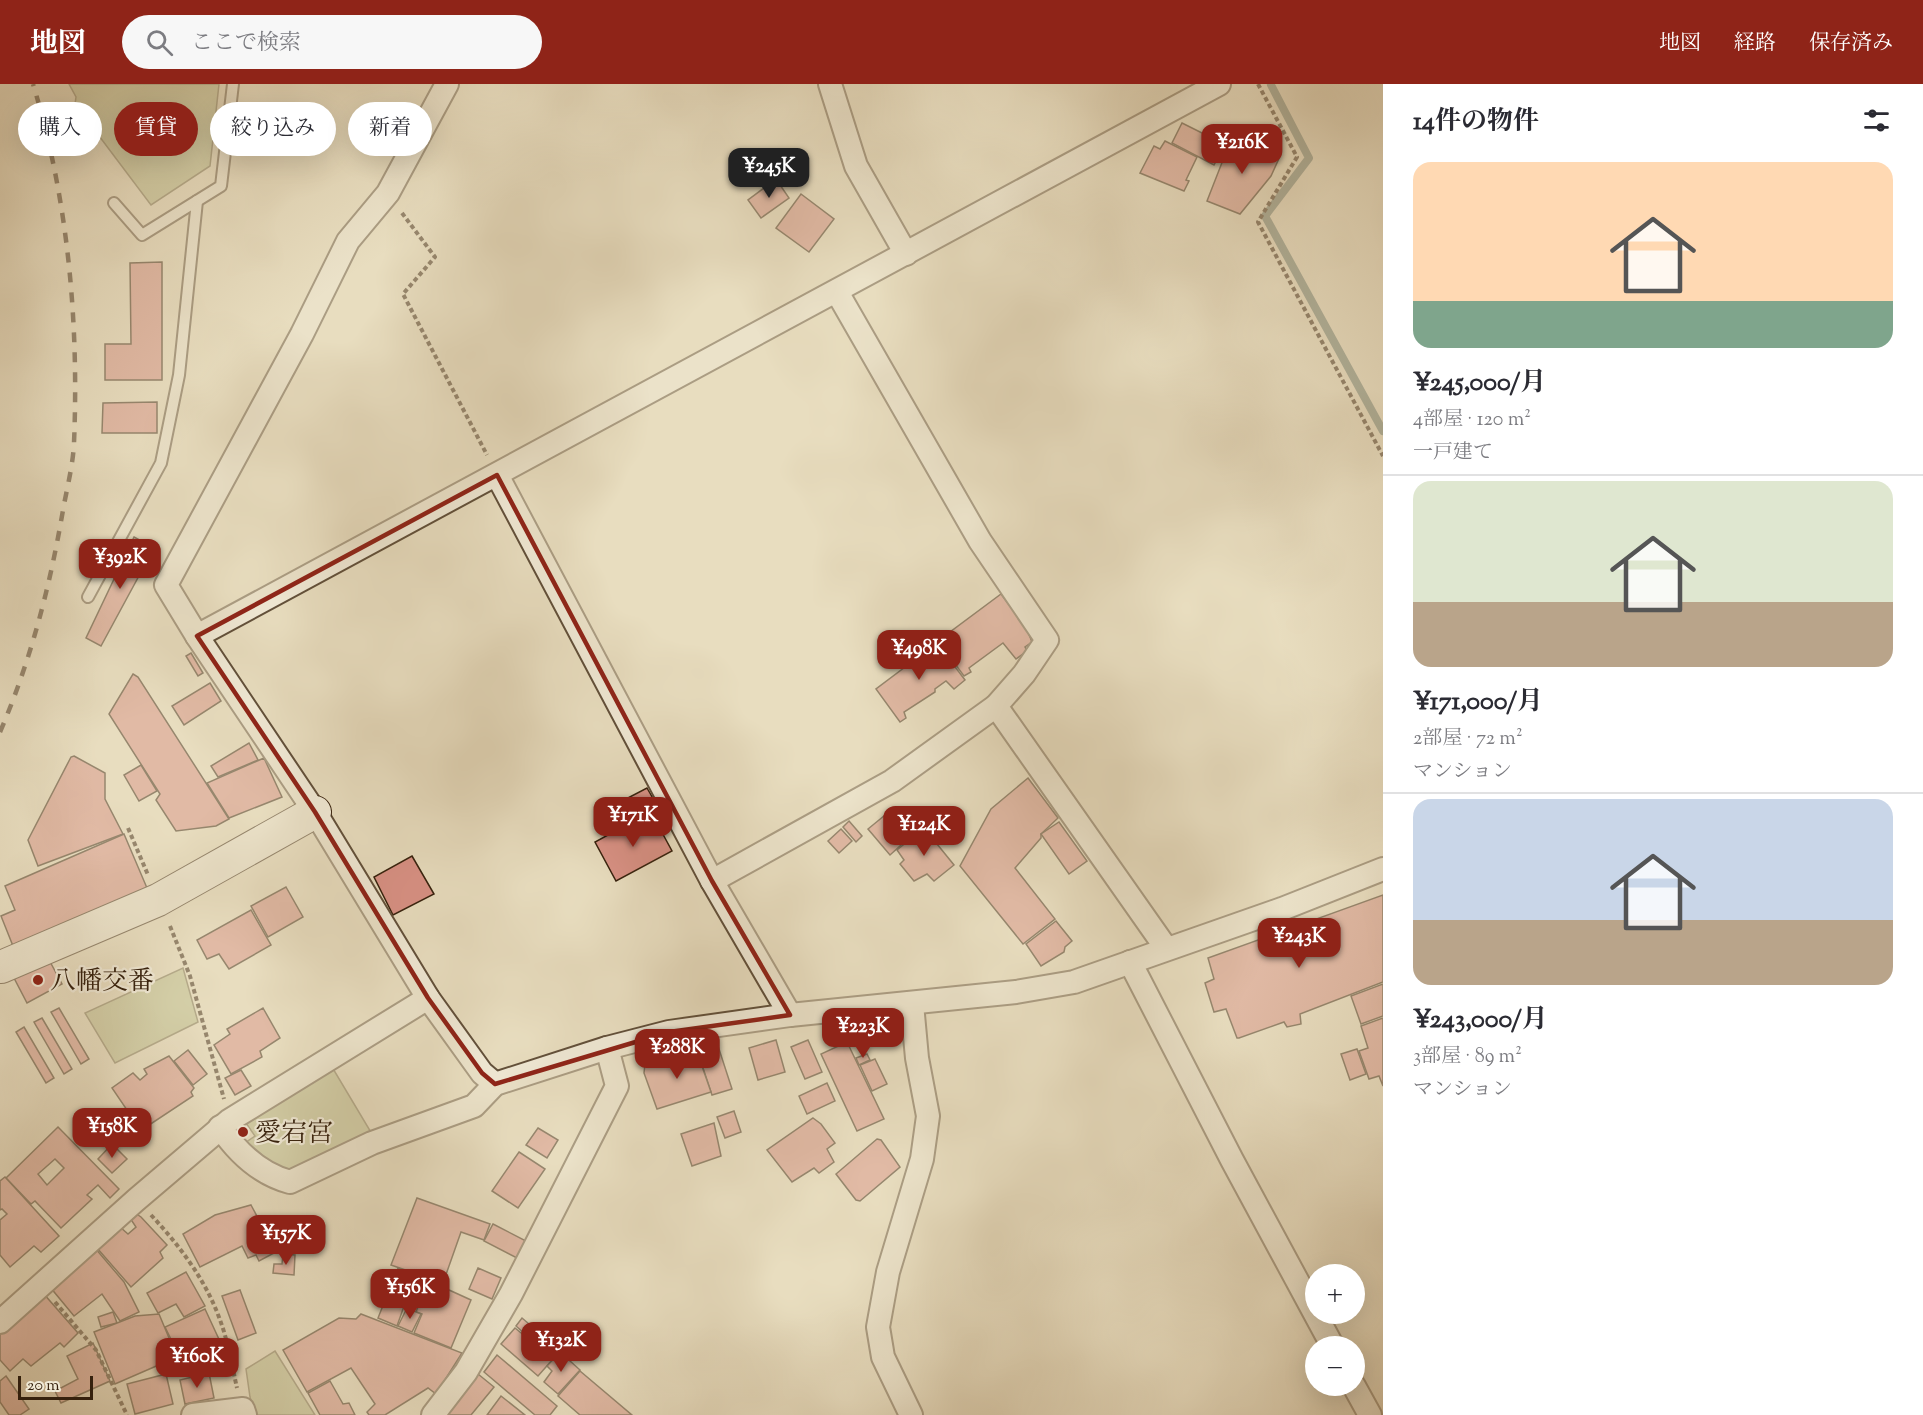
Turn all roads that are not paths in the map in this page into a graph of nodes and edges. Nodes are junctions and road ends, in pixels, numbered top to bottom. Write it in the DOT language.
graph roads {
  1 [pos="233,84"];
  2 [pos="447,84"];
  3 [pos="830,84"];
  4 [pos="1219,84"];
  5 [pos="196,201"];
  6 [pos="114,203"];
  7 [pos="906,254"];
  8 [pos="837,291"];
  9 [pos="497,475"];
  10 [pos="88,597"];
  11 [pos="197,636"];
  12 [pos="996,706"];
  13 [pos="315,812"];
  14 [pos="1383,869"];
  15 [pos="712,881"];
  16 [pos="1166,948"];
  17 [pos="1130,962"];
  18 [pos="0,968"];
  19 [pos="428,998"];
  20 [pos="912,1004"];
  21 [pos="790,1015"];
  22 [pos="607,1048"];
  23 [pos="495,1084"];
  24 [pos="225,1123"];
  25 [pos="0,1322"];
  26 [pos="1327,1336"];
  27 [pos="1360,1396"];
  28 [pos="244,1412"];
  29 [pos="193,1415"];
  30 [pos="433,1415"];
  31 [pos="911,1415"];
  32 [pos="1370,1415"];
  1 -- 5 [label="lane"];
  2 -- 11 [label="street"];
  3 -- 7 [label="street"];
  4 -- 7 [label="street"];
  5 -- 6 [label="lane"];
  5 -- 10 [label="lane"];
  7 -- 8 [label="street"];
  8 -- 9 [label="street"];
  8 -- 12 [label="street"];
  9 -- 11 [label="street"];
  9 -- 15 [label="street"];
  11 -- 13 [label="street"];
  12 -- 15 [label="street"];
  12 -- 16 [label="street"];
  13 -- 18 [label="street"];
  13 -- 19 [label="street"];
  14 -- 16 [label="street"];
  15 -- 21 [label="street"];
  16 -- 17 [label="street"];
  17 -- 20 [label="street"];
  17 -- 26 [label="street"];
  19 -- 23 [label="street"];
  19 -- 24 [label="street"];
  20 -- 21 [label="street"];
  20 -- 31 [label="street"];
  21 -- 22 [label="street"];
  22 -- 23 [label="street"];
  22 -- 30 [label="street"];
  23 -- 24 [label="street"];
  24 -- 25 [label="street"];
  27 -- 32 [label="street"];
  28 -- 29 [label="street"];
}
